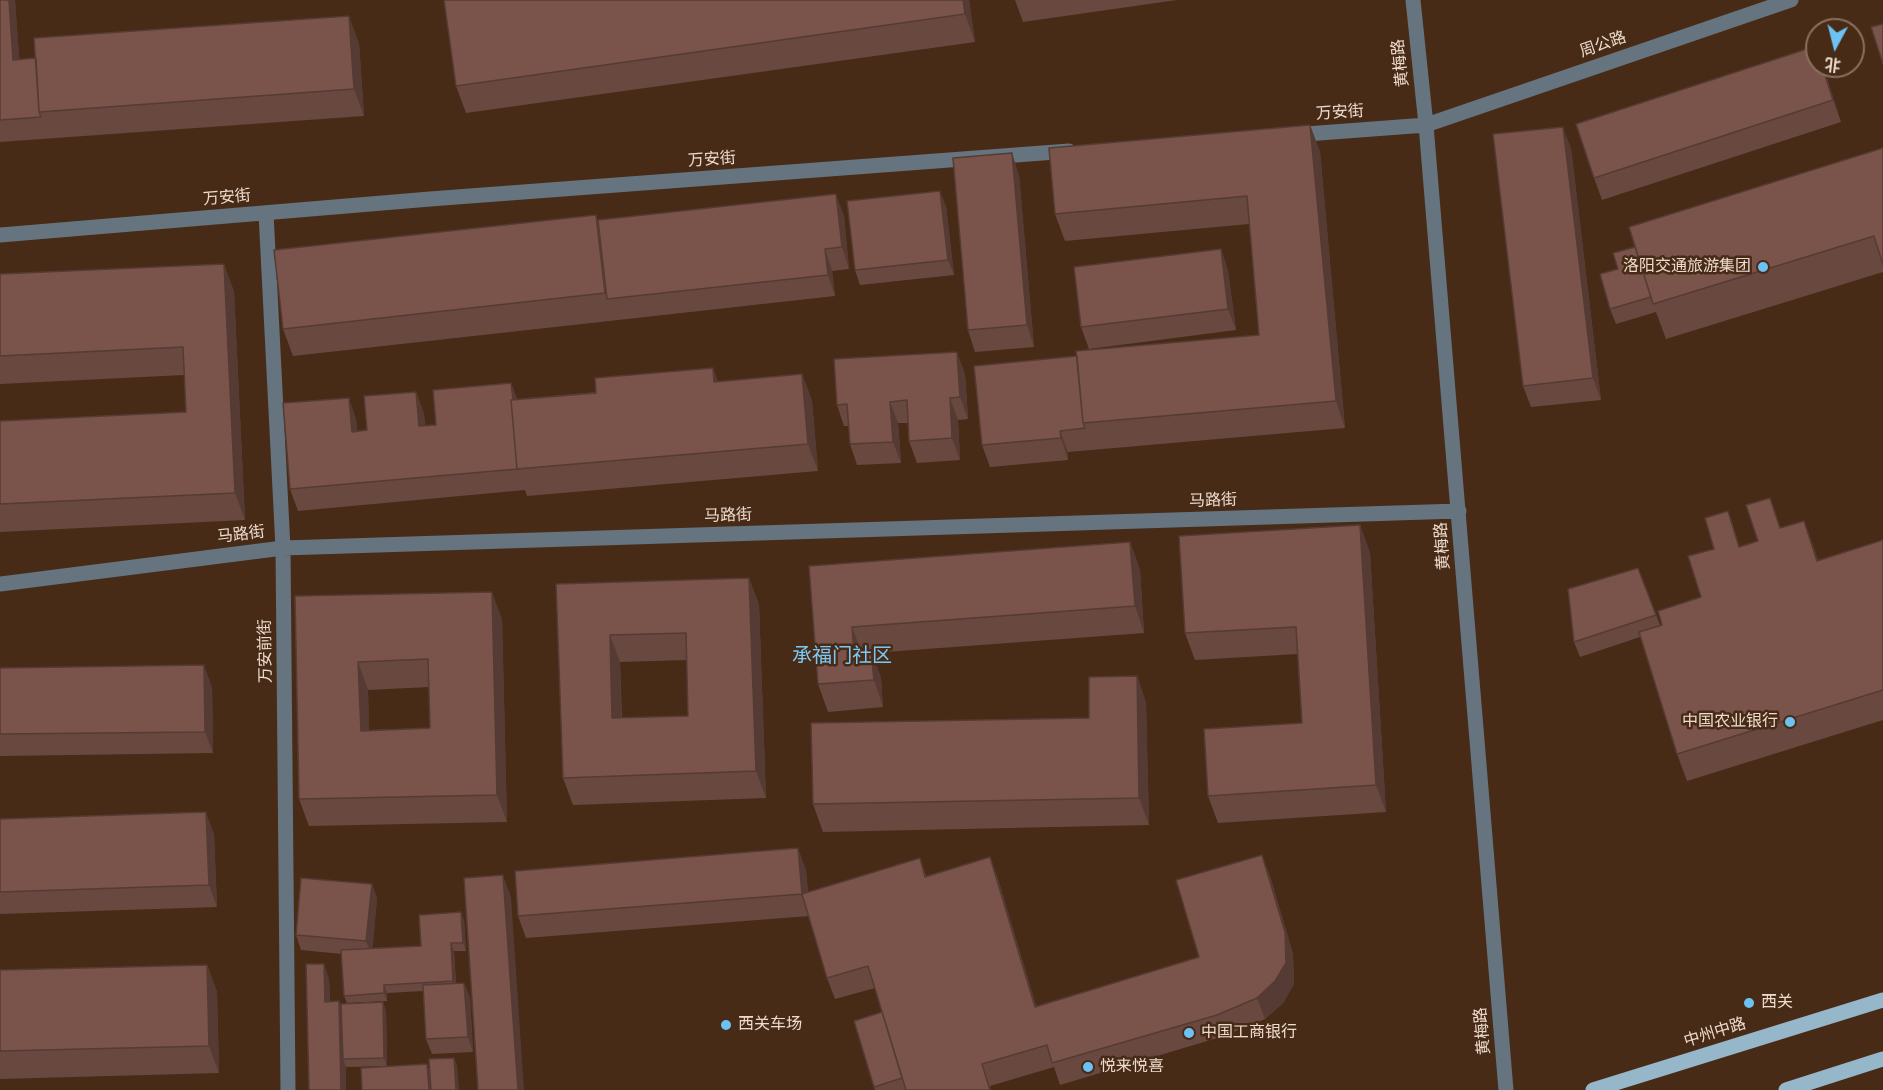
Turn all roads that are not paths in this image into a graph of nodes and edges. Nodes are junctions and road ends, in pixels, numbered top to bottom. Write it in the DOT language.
graph roads {
  1 [pos="1413,0"];
  2 [pos="1791,0"];
  3 [pos="1426,125"];
  4 [pos="1273,136"];
  5 [pos="1084,150"];
  6 [pos="266,213"];
  7 [pos="0,236"];
  8 [pos="1459,511"];
  9 [pos="283,548"];
  10 [pos="0,584"];
  11 [pos="1883,1000"];
  12 [pos="1883,1059"];
  13 [pos="288,1090"];
  14 [pos="1506,1090"];
  15 [pos="1593,1090"];
  16 [pos="1786,1090"];
  1 -- 3 [label="street, 黄梅路"];
  2 -- 3 [label="street, 周公路"];
  3 -- 4 [label="street, 万安街"];
  3 -- 8 [label="street, 黄梅路"];
  5 -- 6 [label="street, 万安街"];
  6 -- 7 [label="street, 万安街"];
  6 -- 9 [label="street, 万安前街"];
  8 -- 9 [label="street, 马路街"];
  8 -- 14 [label="street, 黄梅路"];
  9 -- 10 [label="street, 马路街"];
  9 -- 13 [label="street, 万安前街"];
  11 -- 15 [label="main road, 中州中路"];
  12 -- 16 [label="main road"];
}
